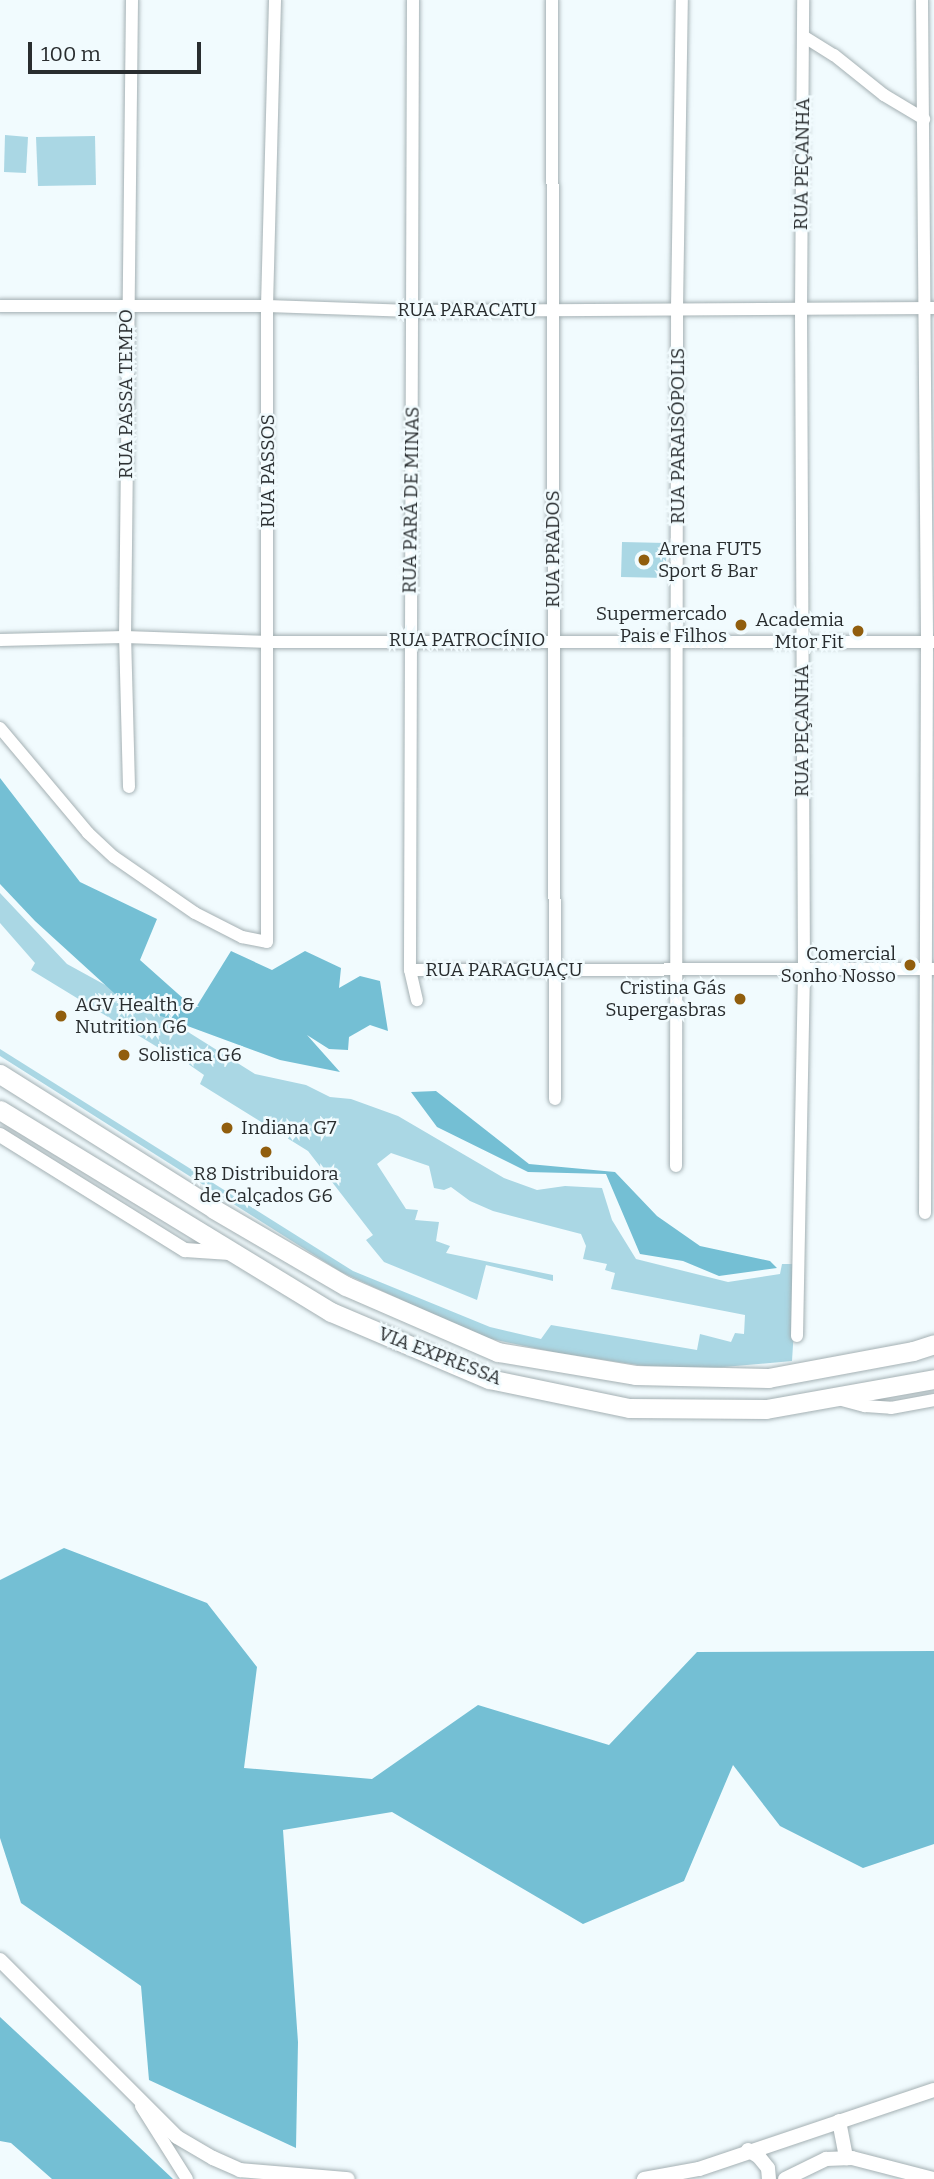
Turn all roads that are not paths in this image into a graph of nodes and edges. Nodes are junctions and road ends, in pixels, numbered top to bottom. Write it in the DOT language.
graph roads {
  1 [pos="132,0"];
  2 [pos="275,0"];
  3 [pos="413,0"];
  4 [pos="552,0"];
  5 [pos="682,0"];
  6 [pos="803,0"];
  7 [pos="922,0"];
  8 [pos="803,36"];
  9 [pos="924,119"];
  10 [pos="0,306"];
  11 [pos="267,306"];
  12 [pos="127,307"];
  13 [pos="677,308"];
  14 [pos="930,308"];
  15 [pos="412,311"];
  16 [pos="554,311"];
  17 [pos="801,312"];
  18 [pos="125,637"];
  19 [pos="0,640"];
  20 [pos="409,640"];
  21 [pos="553,640"];
  22 [pos="801,640"];
  23 [pos="677,641"];
  24 [pos="269,642"];
  25 [pos="931,643"];
  26 [pos="0,728"];
  27 [pos="129,788"];
  28 [pos="930,968"];
  29 [pos="410,970"];
  30 [pos="677,970"];
  31 [pos="553,971"];
  32 [pos="804,971"];
  33 [pos="417,1000"];
  34 [pos="0,1074"];
  35 [pos="555,1099"];
  36 [pos="0,1111"];
  37 [pos="0,1135"];
  38 [pos="676,1166"];
  39 [pos="925,1213"];
  40 [pos="230,1253"];
  41 [pos="797,1336"];
  42 [pos="934,1343"];
  43 [pos="934,1379"];
  44 [pos="835,1398"];
  45 [pos="934,1400"];
  46 [pos="0,1960"];
  47 [pos="934,2090"];
  48 [pos="138,2100"];
  49 [pos="839,2121"];
  50 [pos="748,2150"];
  51 [pos="846,2158"];
  52 [pos="695,2174"];
  53 [pos="187,2179"];
  54 [pos="348,2179"];
  55 [pos="644,2179"];
  56 [pos="769,2179"];
  57 [pos="785,2179"];
  58 [pos="933,2179"];
  1 -- 12 [label="street, RUA PASSA TEMPO"];
  2 -- 11 [label="street, RUA PASSOS"];
  3 -- 15 [label="street, RUA PARÁ DE MINAS"];
  4 -- 16 [label="street, RUA PRADOS"];
  5 -- 13 [label="street, RUA PARAISÓPOLIS"];
  6 -- 8 [label="street, RUA PEÇANHA"];
  7 -- 9 [label="street"];
  8 -- 9 [label="street"];
  8 -- 17 [label="street, RUA PEÇANHA"];
  9 -- 14 [label="street"];
  10 -- 12 [label="street, RUA PARACATU"];
  11 -- 12 [label="street, RUA PARACATU"];
  11 -- 15 [label="street, RUA PARACATU"];
  11 -- 24 [label="street, RUA PASSOS"];
  12 -- 18 [label="street, RUA PASSA TEMPO"];
  13 -- 16 [label="street, RUA PARACATU"];
  13 -- 17 [label="street, RUA PARACATU"];
  13 -- 23 [label="street, RUA PARAISÓPOLIS"];
  14 -- 17 [label="street, RUA PARACATU"];
  14 -- 25 [label="street"];
  15 -- 16 [label="street, RUA PARACATU"];
  15 -- 20 [label="street, RUA PARÁ DE MINAS"];
  16 -- 21 [label="street, RUA PRADOS"];
  17 -- 22 [label="street, RUA PEÇANHA"];
  18 -- 19 [label="street, RUA PATROCÍNIO"];
  18 -- 24 [label="street, RUA PATROCÍNIO"];
  18 -- 27 [label="street, RUA PASSA TEMPO"];
  20 -- 21 [label="street, RUA PATROCÍNIO"];
  20 -- 24 [label="street, RUA PATROCÍNIO"];
  20 -- 29 [label="street, RUA PARÁ DE MINAS"];
  21 -- 23 [label="street, RUA PATROCÍNIO"];
  21 -- 31 [label="street, RUA PRADOS"];
  22 -- 23 [label="street, RUA PATROCÍNIO"];
  22 -- 25 [label="street, RUA PATROCÍNIO"];
  22 -- 32 [label="street, RUA PEÇANHA"];
  23 -- 30 [label="street, RUA PARAISÓPOLIS"];
  24 -- 26 [label="street, RUA PASSOS"];
  25 -- 28 [label="street"];
  28 -- 32 [label="street, RUA PARAGUAÇU"];
  28 -- 39 [label="street"];
  29 -- 31 [label="street, RUA PARAGUAÇU"];
  29 -- 33 [label="street, RUA PARÁ DE MINAS"];
  30 -- 31 [label="street, RUA PARAGUAÇU"];
  30 -- 32 [label="street, RUA PARAGUAÇU"];
  30 -- 38 [label="street, RUA PARAISÓPOLIS"];
  31 -- 35 [label="street, RUA PRADOS"];
  32 -- 41 [label="street, RUA PEÇANHA"];
  34 -- 42 [label="highway"];
  36 -- 40 [label="highway, VIA EXPRESSA"];
  37 -- 40 [label="street"];
  40 -- 44 [label="highway, VIA EXPRESSA"];
  43 -- 44 [label="highway, VIA EXPRESSA"];
  44 -- 45 [label="street"];
  46 -- 48 [label="street"];
  47 -- 49 [label="street"];
  48 -- 53 [label="street"];
  48 -- 54 [label="street"];
  49 -- 50 [label="street"];
  49 -- 51 [label="street"];
  50 -- 52 [label="street"];
  50 -- 56 [label="street"];
  51 -- 57 [label="street"];
  51 -- 58 [label="street"];
  52 -- 55 [label="street"];
}
